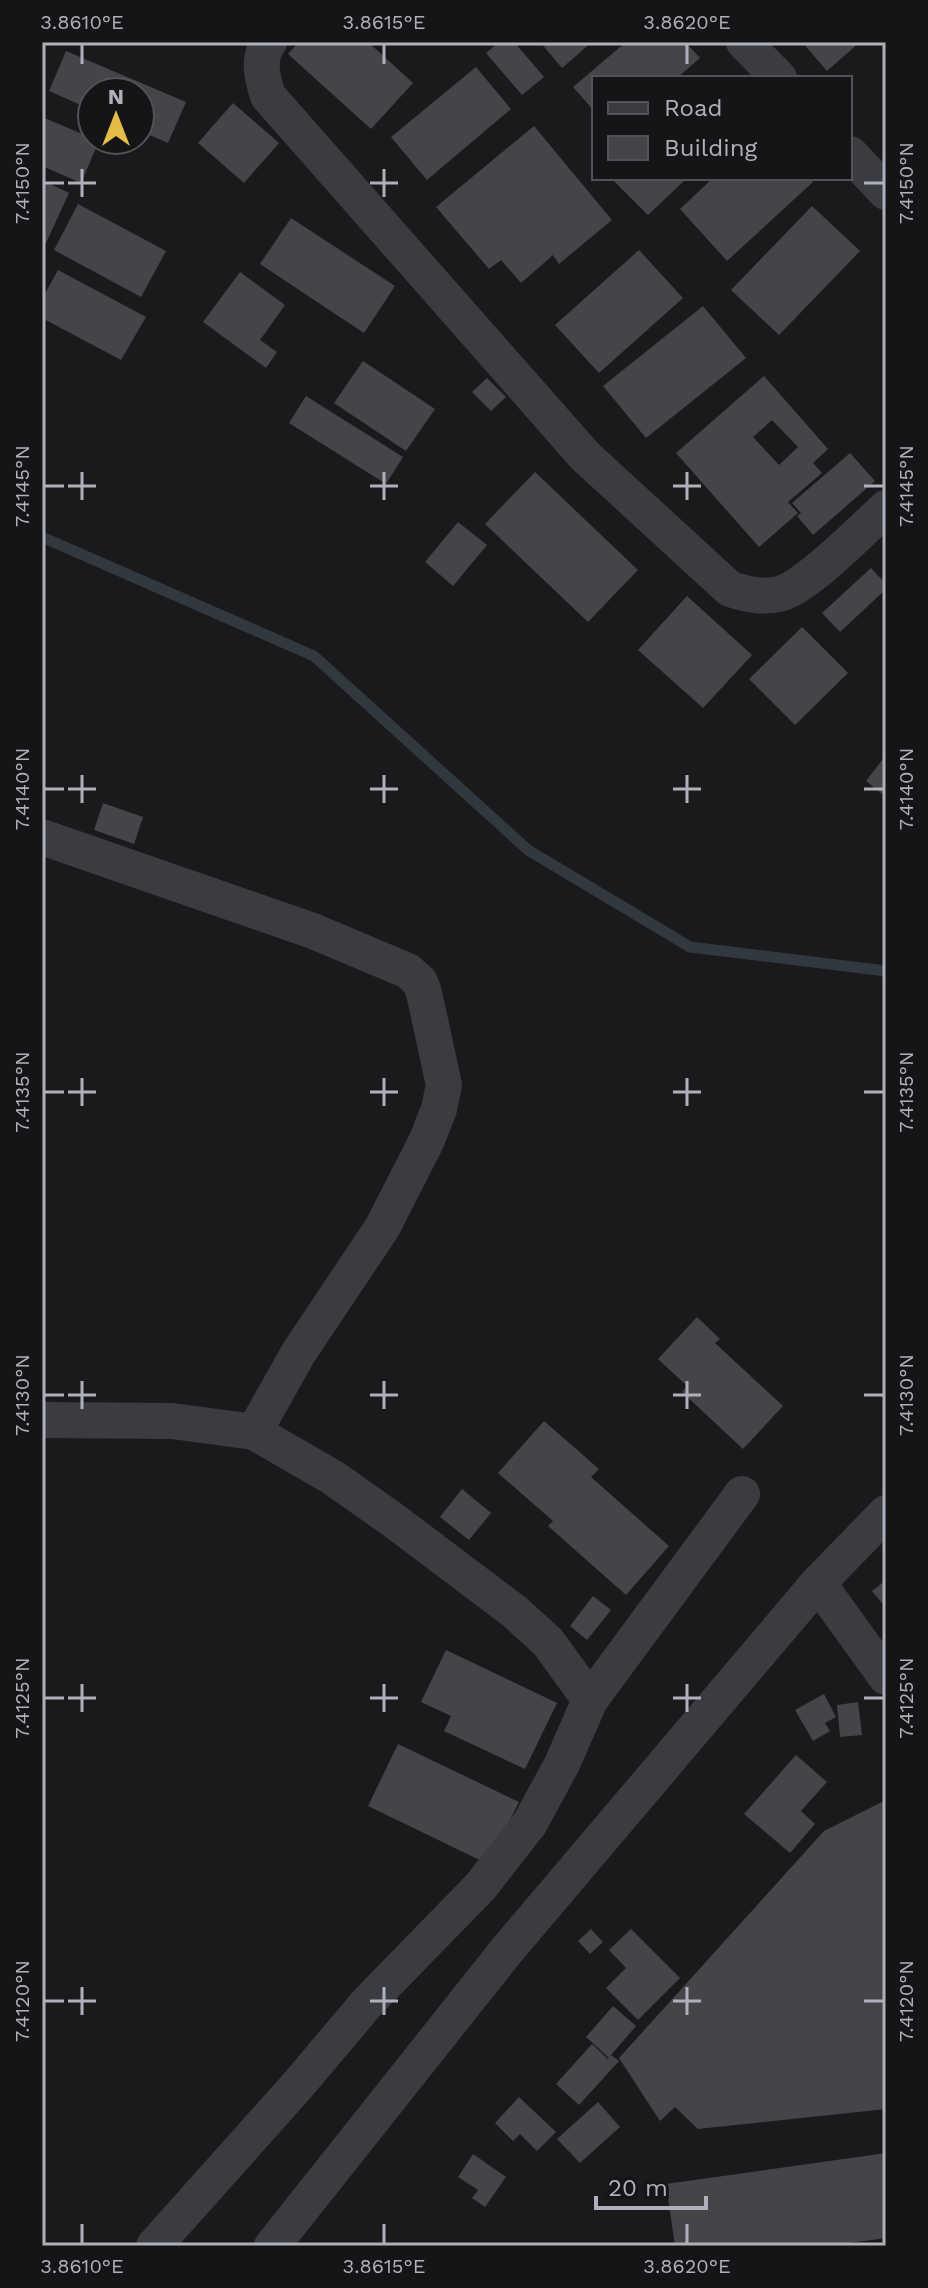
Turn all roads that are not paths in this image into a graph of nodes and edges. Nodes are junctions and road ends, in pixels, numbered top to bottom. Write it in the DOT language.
graph roads {
  1 [pos="269,42"];
  2 [pos="744,42"];
  3 [pos="777,76"];
  4 [pos="852,156"];
  5 [pos="886,192"];
  6 [pos="886,508"];
  7 [pos="42,837"];
  8 [pos="42,1420"];
  9 [pos="254,1432"];
  10 [pos="742,1494"];
  11 [pos="886,1513"];
  12 [pos="818,1583"];
  13 [pos="886,1677"];
  14 [pos="590,1700"];
  15 [pos="154,2246"];
  16 [pos="272,2246"];
  1 -- 6 [label="street"];
  2 -- 3 [label="street"];
  4 -- 5 [label="street"];
  7 -- 9 [label="street"];
  8 -- 9 [label="street"];
  9 -- 14 [label="street"];
  10 -- 14 [label="street"];
  11 -- 12 [label="street"];
  12 -- 13 [label="street"];
  12 -- 16 [label="street"];
  14 -- 15 [label="street"];
}
